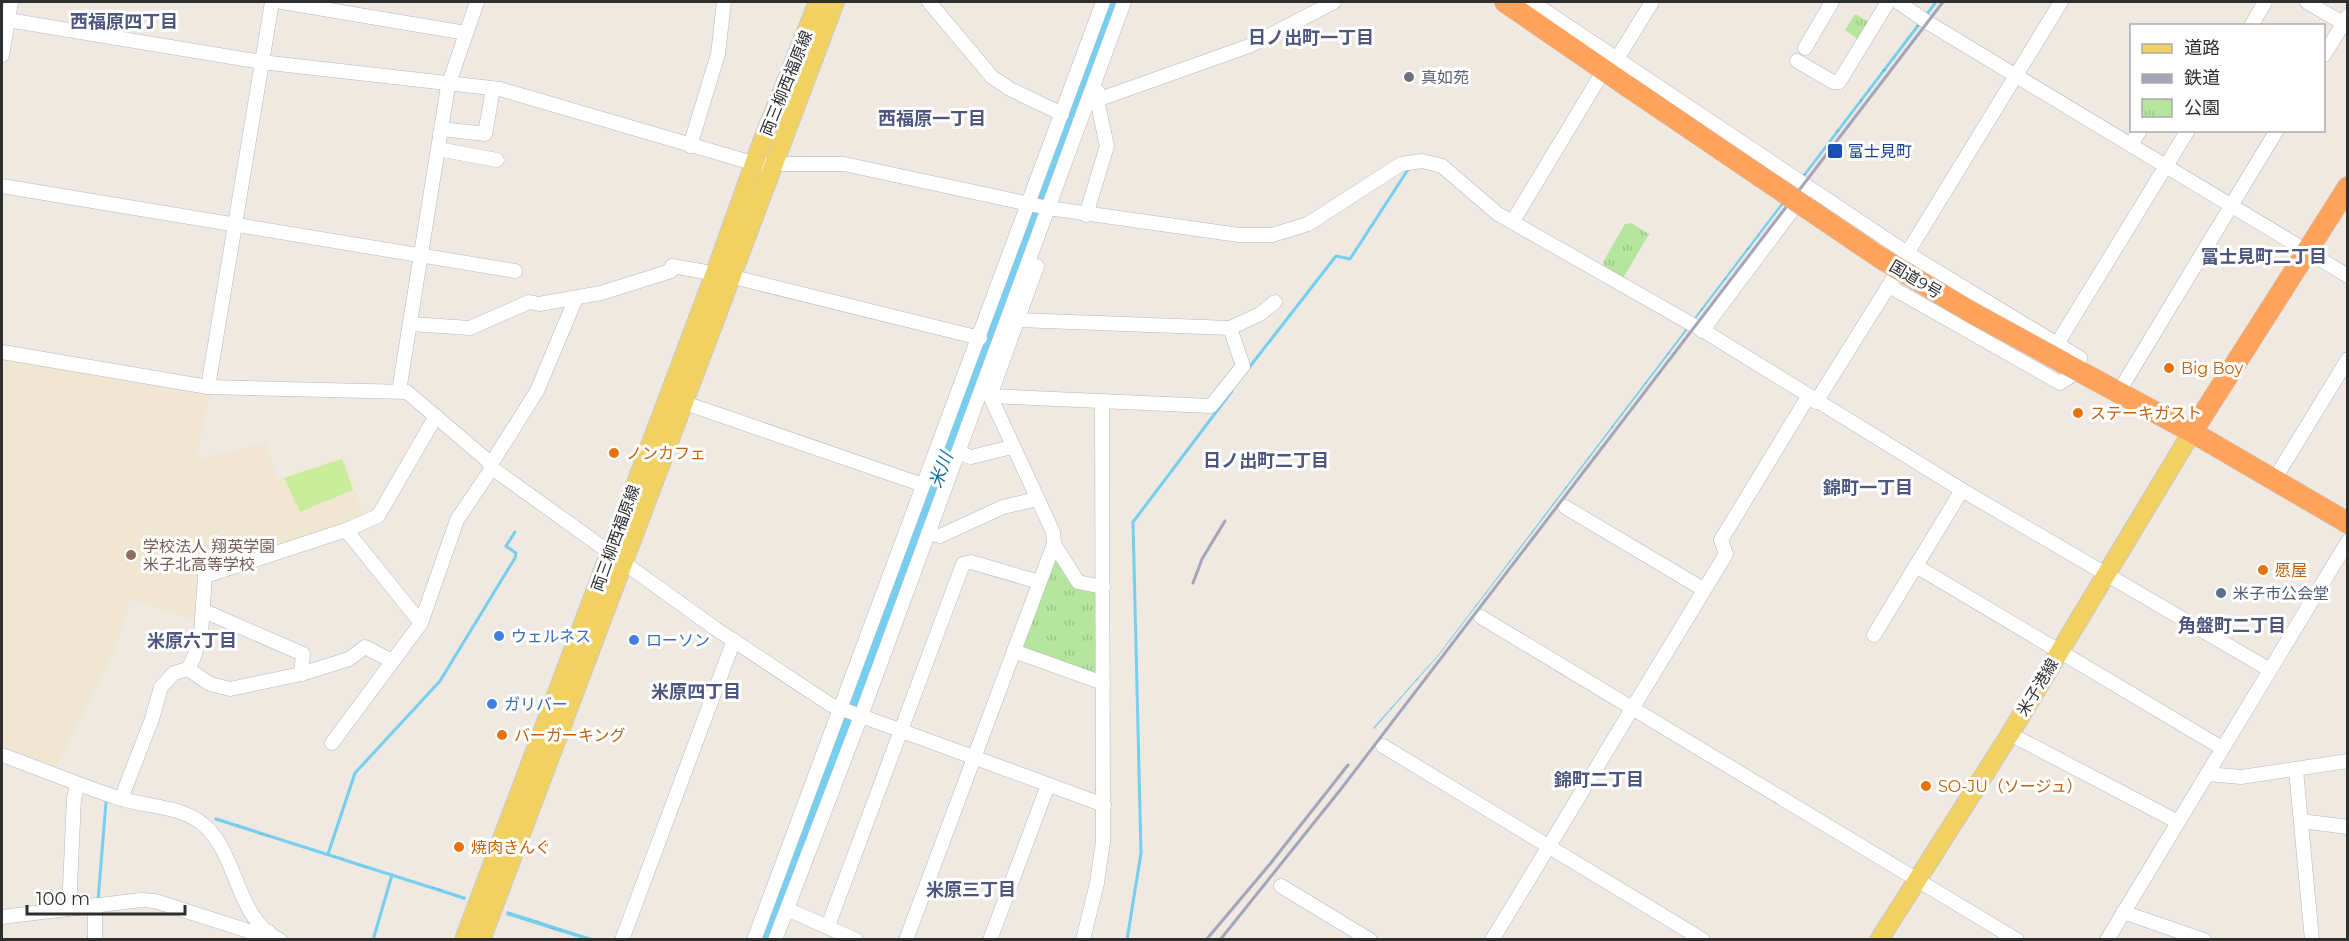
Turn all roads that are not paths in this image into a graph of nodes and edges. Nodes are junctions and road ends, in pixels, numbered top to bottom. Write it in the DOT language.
graph roads {
  1 [pos="10,2"];
  2 [pos="272,2"];
  3 [pos="282,2"];
  4 [pos="477,2"];
  5 [pos="724,2"];
  6 [pos="818,2"];
  7 [pos="835,2"];
  8 [pos="929,2"];
  9 [pos="1103,2"];
  10 [pos="1124,2"];
  11 [pos="1334,2"];
  12 [pos="1532,2"];
  13 [pos="1652,2"];
  14 [pos="1832,2"];
  15 [pos="1888,2"];
  16 [pos="1898,2"];
  17 [pos="2061,2"];
  18 [pos="2265,2"];
  19 [pos="2307,2"];
  20 [pos="1509,3"];
  21 [pos="4,20"];
  22 [pos="2346,22"];
  23 [pos="2252,24"];
  24 [pos="1123,27"];
  25 [pos="466,33"];
  26 [pos="1805,48"];
  27 [pos="2325,54"];
  28 [pos="2,55"];
  29 [pos="1098,55"];
  30 [pos="1797,61"];
  31 [pos="261,62"];
  32 [pos="1612,63"];
  33 [pos="2017,74"];
  34 [pos="448,86"];
  35 [pos="493,89"];
  36 [pos="1097,100"];
  37 [pos="1062,114"];
  38 [pos="441,129"];
  39 [pos="2139,132"];
  40 [pos="2187,132"];
  41 [pos="2276,132"];
  42 [pos="2132,143"];
  43 [pos="690,146"];
  44 [pos="438,149"];
  45 [pos="497,160"];
  46 [pos="764,165"];
  47 [pos="2166,166"];
  48 [pos="2,186"];
  49 [pos="1809,187"];
  50 [pos="2348,187"];
  51 [pos="1030,204"];
  52 [pos="2232,204"];
  53 [pos="1050,209"];
  54 [pos="1086,215"];
  55 [pos="1513,221"];
  56 [pos="235,225"];
  57 [pos="2306,251"];
  58 [pos="1907,253"];
  59 [pos="421,256"];
  60 [pos="515,271"];
  61 [pos="722,274"];
  62 [pos="2348,276"];
  63 [pos="1889,286"];
  64 [pos="576,298"];
  65 [pos="1275,302"];
  66 [pos="1018,320"];
  67 [pos="411,324"];
  68 [pos="1694,326"];
  69 [pos="1230,328"];
  70 [pos="980,338"];
  71 [pos="2,352"];
  72 [pos="2066,359"];
  73 [pos="2348,359"];
  74 [pos="208,387"];
  75 [pos="399,391"];
  76 [pos="2118,393"];
  77 [pos="990,396"];
  78 [pos="1812,399"];
  79 [pos="1102,401"];
  80 [pos="682,402"];
  81 [pos="436,416"];
  82 [pos="2192,432"];
  83 [pos="1012,447"];
  84 [pos="965,455"];
  85 [pos="492,466"];
  86 [pos="2274,480"];
  87 [pos="923,486"];
  88 [pos="1962,490"];
  89 [pos="1037,499"];
  90 [pos="1565,507"];
  91 [pos="2348,523"];
  92 [pos="346,530"];
  93 [pos="928,532"];
  94 [pos="2348,541"];
  95 [pos="1054,544"];
  96 [pos="616,557"];
  97 [pos="1916,566"];
  98 [pos="2104,574"];
  99 [pos="1039,582"];
  100 [pos="1103,587"];
  101 [pos="1703,589"];
  102 [pos="204,611"];
  103 [pos="1481,617"];
  104 [pos="421,623"];
  105 [pos="1874,635"];
  106 [pos="734,640"];
  107 [pos="1014,651"];
  108 [pos="2059,651"];
  109 [pos="392,661"];
  110 [pos="188,669"];
  111 [pos="2270,670"];
  112 [pos="301,674"];
  113 [pos="1103,683"];
  114 [pos="1631,708"];
  115 [pos="851,713"];
  116 [pos="899,731"];
  117 [pos="2010,734"];
  118 [pos="332,743"];
  119 [pos="1383,746"];
  120 [pos="2222,748"];
  121 [pos="2,755"];
  122 [pos="974,758"];
  123 [pos="2348,761"];
  124 [pos="2296,770"];
  125 [pos="2206,774"];
  126 [pos="1048,785"];
  127 [pos="76,792"];
  128 [pos="121,799"];
  129 [pos="1104,805"];
  130 [pos="2301,821"];
  131 [pos="2178,822"];
  132 [pos="2348,827"];
  133 [pos="1548,848"];
  134 [pos="1916,879"];
  135 [pos="1281,886"];
  136 [pos="95,905"];
  137 [pos="69,909"];
  138 [pos="787,909"];
  139 [pos="2123,912"];
  140 [pos="2,917"];
  141 [pos="828,926"];
  142 [pos="274,936"];
  143 [pos="96,939"];
  144 [pos="464,939"];
  145 [pos="482,939"];
  146 [pos="622,939"];
  147 [pos="754,939"];
  148 [pos="775,939"];
  149 [pos="856,939"];
  150 [pos="906,939"];
  151 [pos="990,939"];
  152 [pos="1083,939"];
  153 [pos="1370,939"];
  154 [pos="1492,939"];
  155 [pos="1703,939"];
  156 [pos="1879,939"];
  157 [pos="2017,939"];
  158 [pos="2107,939"];
  159 [pos="2204,939"];
  160 [pos="2312,939"];
  1 -- 21 [label="street"];
  2 -- 31 [label="street"];
  3 -- 25 [label="street"];
  4 -- 25 [label="street"];
  5 -- 43 [label="street"];
  6 -- 46 [label="main road, 両三柳西福原線"];
  7 -- 46 [label="main road, 両三柳西福原線"];
  8 -- 37 [label="street"];
  9 -- 29 [label="street"];
  10 -- 29 [label="street"];
  11 -- 36 [label="street"];
  12 -- 32 [label="street"];
  13 -- 32 [label="street"];
  14 -- 26 [label="street"];
  15 -- 30 [label="street"];
  16 -- 33 [label="street"];
  17 -- 33 [label="street"];
  18 -- 23 [label="street"];
  19 -- 22 [label="street"];
  20 -- 32 [label="highway, 国道9号"];
  21 -- 28 [label="street"];
  21 -- 31 [label="street"];
  22 -- 27 [label="street"];
  24 -- 29 [label="street"];
  25 -- 34 [label="street"];
  29 -- 36 [label="street"];
  29 -- 37 [label="street"];
  29 -- 53 [label="street"];
  31 -- 34 [label="street"];
  31 -- 56 [label="street"];
  32 -- 49 [label="street"];
  32 -- 55 [label="street"];
  32 -- 72 [label="highway, 国道9号, bridge"];
  33 -- 42 [label="street"];
  33 -- 58 [label="street"];
  34 -- 35 [label="street"];
  34 -- 38 [label="street"];
  35 -- 38 [label="street"];
  35 -- 43 [label="street"];
  36 -- 54 [label="street"];
  37 -- 51 [label="street"];
  38 -- 44 [label="street"];
  39 -- 42 [label="street"];
  40 -- 47 [label="street"];
  41 -- 52 [label="street"];
  42 -- 47 [label="street"];
  43 -- 46 [label="street"];
  44 -- 45 [label="street"];
  44 -- 59 [label="street"];
  46 -- 51 [label="street"];
  46 -- 61 [label="main road, 両三柳西福原線"];
  47 -- 52 [label="street"];
  47 -- 72 [label="street"];
  48 -- 56 [label="street"];
  49 -- 58 [label="street"];
  49 -- 68 [label="street"];
  50 -- 57 [label="highway"];
  51 -- 53 [label="street"];
  51 -- 70 [label="street"];
  52 -- 57 [label="street"];
  52 -- 76 [label="street"];
  53 -- 54 [label="street"];
  53 -- 66 [label="street"];
  53 -- 93 [label="street"];
  54 -- 55 [label="street"];
  55 -- 68 [label="street"];
  56 -- 59 [label="street"];
  56 -- 74 [label="street"];
  57 -- 62 [label="street"];
  57 -- 82 [label="highway"];
  58 -- 63 [label="street"];
  58 -- 72 [label="street"];
  59 -- 60 [label="street"];
  59 -- 67 [label="street"];
  61 -- 64 [label="street"];
  61 -- 70 [label="street"];
  61 -- 80 [label="main road, 両三柳西福原線"];
  61 -- 96 [label="main road, 両三柳西福原線"];
  63 -- 72 [label="street"];
  63 -- 78 [label="street"];
  64 -- 67 [label="street"];
  64 -- 85 [label="street"];
  65 -- 69 [label="street"];
  66 -- 69 [label="street"];
  66 -- 77 [label="street"];
  67 -- 75 [label="street"];
  68 -- 78 [label="street"];
  69 -- 79 [label="street"];
  70 -- 87 [label="street"];
  71 -- 74 [label="street"];
  72 -- 76 [label="highway, 国道9号"];
  73 -- 86 [label="street"];
  74 -- 75 [label="street"];
  75 -- 81 [label="street"];
  76 -- 82 [label="highway, 国道9号"];
  77 -- 79 [label="street"];
  77 -- 83 [label="street"];
  78 -- 88 [label="street"];
  78 -- 101 [label="street"];
  79 -- 100 [label="street"];
  80 -- 87 [label="street"];
  80 -- 96 [label="main road, 両三柳西福原線"];
  81 -- 85 [label="street"];
  81 -- 92 [label="street"];
  82 -- 86 [label="highway, 国道9号"];
  82 -- 98 [label="main road, 米子港線"];
  83 -- 84 [label="street"];
  83 -- 89 [label="street"];
  85 -- 96 [label="street"];
  85 -- 104 [label="street"];
  86 -- 91 [label="highway, 国道9号"];
  87 -- 115 [label="street"];
  88 -- 97 [label="street"];
  88 -- 98 [label="street"];
  89 -- 93 [label="street"];
  89 -- 95 [label="street"];
  90 -- 101 [label="street"];
  92 -- 102 [label="street"];
  92 -- 104 [label="street"];
  93 -- 115 [label="street"];
  94 -- 111 [label="street"];
  95 -- 99 [label="street"];
  95 -- 100 [label="street"];
  96 -- 106 [label="street"];
  96 -- 144 [label="main road, 両三柳西福原線"];
  96 -- 145 [label="main road, 両三柳西福原線"];
  97 -- 105 [label="street"];
  97 -- 108 [label="street"];
  98 -- 108 [label="main road, 米子港線"];
  98 -- 111 [label="street"];
  99 -- 107 [label="street"];
  99 -- 116 [label="street"];
  100 -- 113 [label="street"];
  101 -- 114 [label="street"];
  102 -- 110 [label="street"];
  102 -- 112 [label="street"];
  103 -- 114 [label="street"];
  104 -- 109 [label="street"];
  106 -- 115 [label="street"];
  106 -- 146 [label="street"];
  107 -- 113 [label="street"];
  107 -- 122 [label="street"];
  108 -- 117 [label="main road, 米子港線"];
  108 -- 120 [label="street"];
  109 -- 112 [label="street"];
  109 -- 118 [label="street"];
  110 -- 112 [label="street"];
  110 -- 128 [label="street"];
  111 -- 120 [label="street"];
  113 -- 129 [label="street"];
  114 -- 133 [label="street"];
  114 -- 134 [label="street"];
  115 -- 116 [label="street"];
  115 -- 138 [label="street"];
  115 -- 147 [label="street"];
  116 -- 122 [label="street"];
  116 -- 141 [label="street"];
  117 -- 131 [label="street"];
  117 -- 134 [label="main road, 米子港線"];
  119 -- 133 [label="street"];
  120 -- 125 [label="street"];
  121 -- 127 [label="street"];
  122 -- 126 [label="street"];
  122 -- 150 [label="street"];
  123 -- 124 [label="street"];
  124 -- 125 [label="street"];
  124 -- 130 [label="street"];
  125 -- 131 [label="street"];
  126 -- 129 [label="street"];
  126 -- 151 [label="street"];
  127 -- 128 [label="street"];
  127 -- 137 [label="street"];
  128 -- 142 [label="street"];
  129 -- 152 [label="street"];
  130 -- 132 [label="street"];
  130 -- 160 [label="street"];
  131 -- 139 [label="street"];
  133 -- 154 [label="street"];
  133 -- 155 [label="street"];
  134 -- 156 [label="main road, 米子港線"];
  134 -- 157 [label="street"];
  135 -- 153 [label="street"];
  136 -- 137 [label="street"];
  136 -- 142 [label="street"];
  136 -- 143 [label="street"];
  137 -- 140 [label="street"];
  138 -- 141 [label="street"];
  138 -- 148 [label="street"];
  139 -- 158 [label="street"];
  139 -- 159 [label="street"];
  141 -- 149 [label="street"];
}
